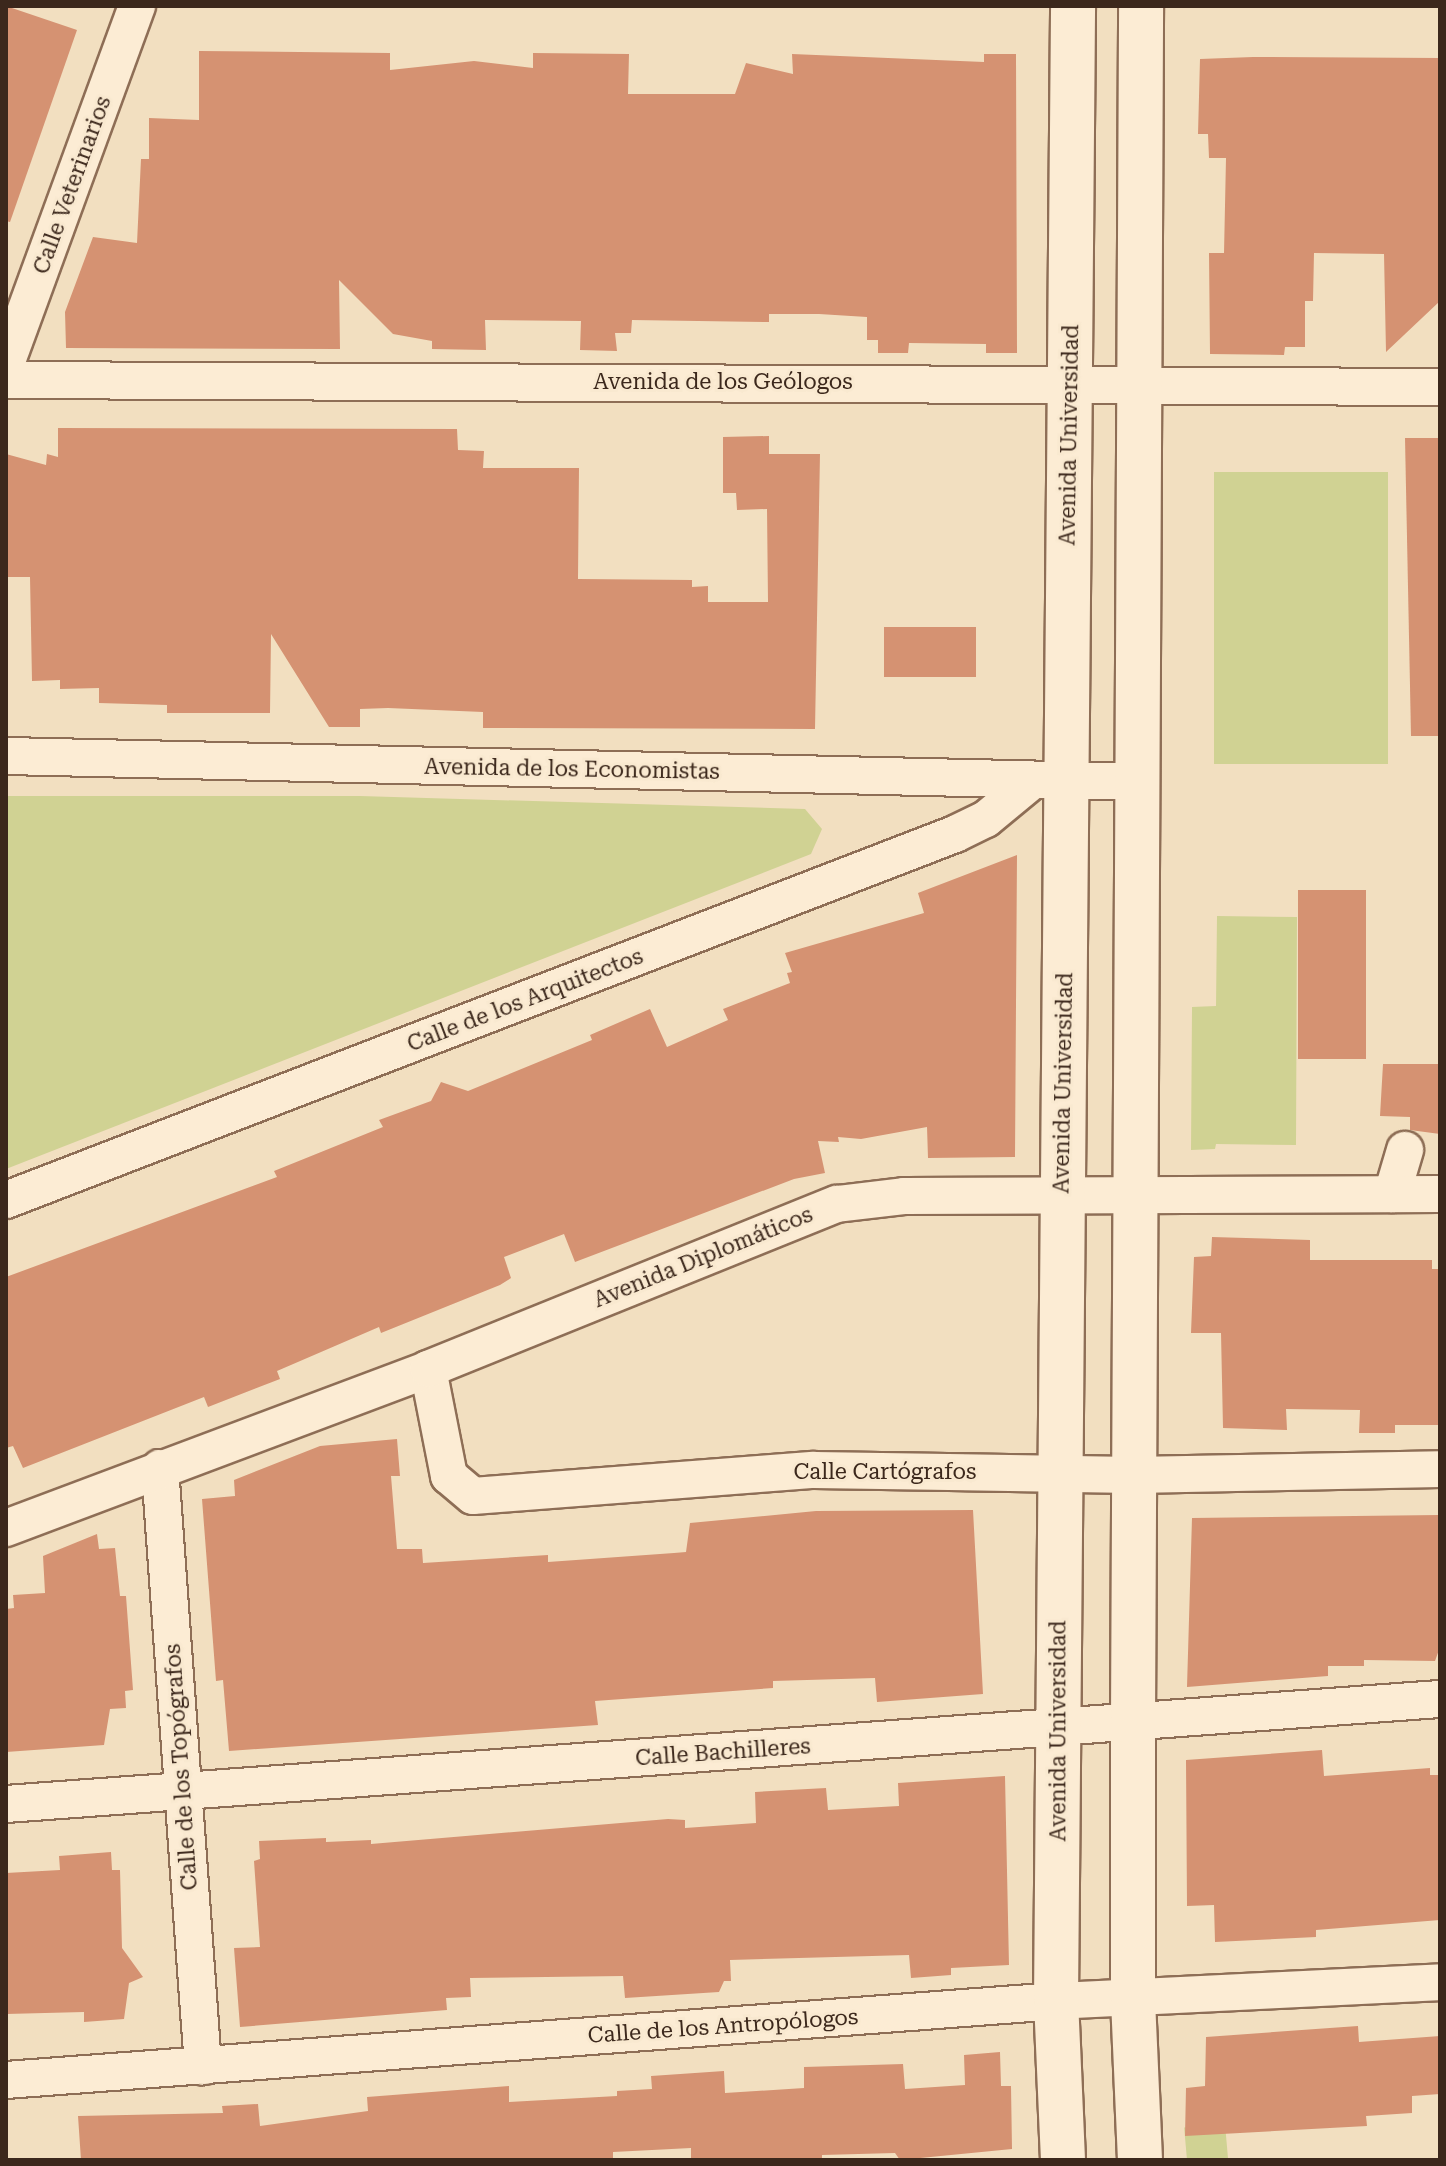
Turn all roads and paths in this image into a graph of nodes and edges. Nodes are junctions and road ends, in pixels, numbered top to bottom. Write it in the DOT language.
graph roads {
  1 [pos="137,6"];
  2 [pos="1073,6"];
  3 [pos="1141,6"];
  4 [pos="6,364"];
  5 [pos="6,380"];
  6 [pos="1069,383"];
  7 [pos="1140,384"];
  8 [pos="1440,387"];
  9 [pos="6,756"];
  10 [pos="1049,780"];
  11 [pos="1139,782"];
  12 [pos="1405,1150"];
  13 [pos="1062,1194"];
  14 [pos="1136,1194"];
  15 [pos="1392,1194"];
  16 [pos="1440,1194"];
  17 [pos="6,1200"];
  18 [pos="428,1369"];
  19 [pos="160,1468"];
  20 [pos="1440,1469"];
  21 [pos="1060,1473"];
  22 [pos="1134,1475"];
  23 [pos="6,1528"];
  24 [pos="1440,1699"];
  25 [pos="1133,1723"];
  26 [pos="1057,1729"];
  27 [pos="183,1791"];
  28 [pos="6,1804"];
  29 [pos="1440,1982"];
  30 [pos="1133,1998"];
  31 [pos="1056,2001"];
  32 [pos="203,2066"];
  33 [pos="6,2080"];
  34 [pos="1063,2160"];
  35 [pos="1140,2160"];
  1 -- 4 [label="street, Calle Veterinarios"];
  2 -- 6 [label="street, Avenida Universidad"];
  3 -- 7 [label="street"];
  5 -- 6 [label="street, Avenida de los Geólogos"];
  6 -- 7 [label="street, Avenida de los Geólogos"];
  6 -- 10 [label="street, Avenida Universidad"];
  7 -- 8 [label="street, Avenida de los Geólogos"];
  7 -- 11 [label="street"];
  9 -- 10 [label="street, Avenida de los Economistas"];
  10 -- 11 [label="street, Avenida de los Economistas"];
  10 -- 13 [label="street, Avenida Universidad"];
  10 -- 17 [label="street, Calle de los Arquitectos"];
  11 -- 14 [label="street"];
  12 -- 15 [label="street"];
  13 -- 14 [label="street, Avenida Diplomáticos"];
  13 -- 18 [label="street, Avenida Diplomáticos"];
  13 -- 21 [label="street, Avenida Universidad"];
  14 -- 15 [label="street, Avenida Diplomáticos"];
  14 -- 22 [label="street"];
  15 -- 16 [label="street, Avenida Diplomáticos"];
  18 -- 19 [label="street, Avenida Diplomáticos"];
  18 -- 21 [label="street, Calle Cartógrafos"];
  19 -- 23 [label="street, Avenida Diplomáticos"];
  19 -- 27 [label="street, Calle de los Topógrafos"];
  20 -- 22 [label="street, Calle Cartógrafos"];
  21 -- 22 [label="street, Calle Cartógrafos"];
  21 -- 26 [label="street, Avenida Universidad"];
  22 -- 25 [label="street"];
  24 -- 25 [label="street, Calle Bachilleres"];
  25 -- 26 [label="street, Calle Bachilleres"];
  25 -- 30 [label="street"];
  26 -- 27 [label="street, Calle Bachilleres"];
  26 -- 31 [label="street, Avenida Universidad"];
  27 -- 28 [label="street, Calle Bachilleres"];
  27 -- 32 [label="street, Calle de los Topógrafos"];
  29 -- 30 [label="street, Calle de los Antropólogos"];
  30 -- 31 [label="street, Calle de los Antropólogos"];
  30 -- 35 [label="street"];
  31 -- 32 [label="street, Calle de los Antropólogos"];
  31 -- 34 [label="street, Avenida Universidad"];
  32 -- 33 [label="street, Calle de los Antropólogos"];
}
